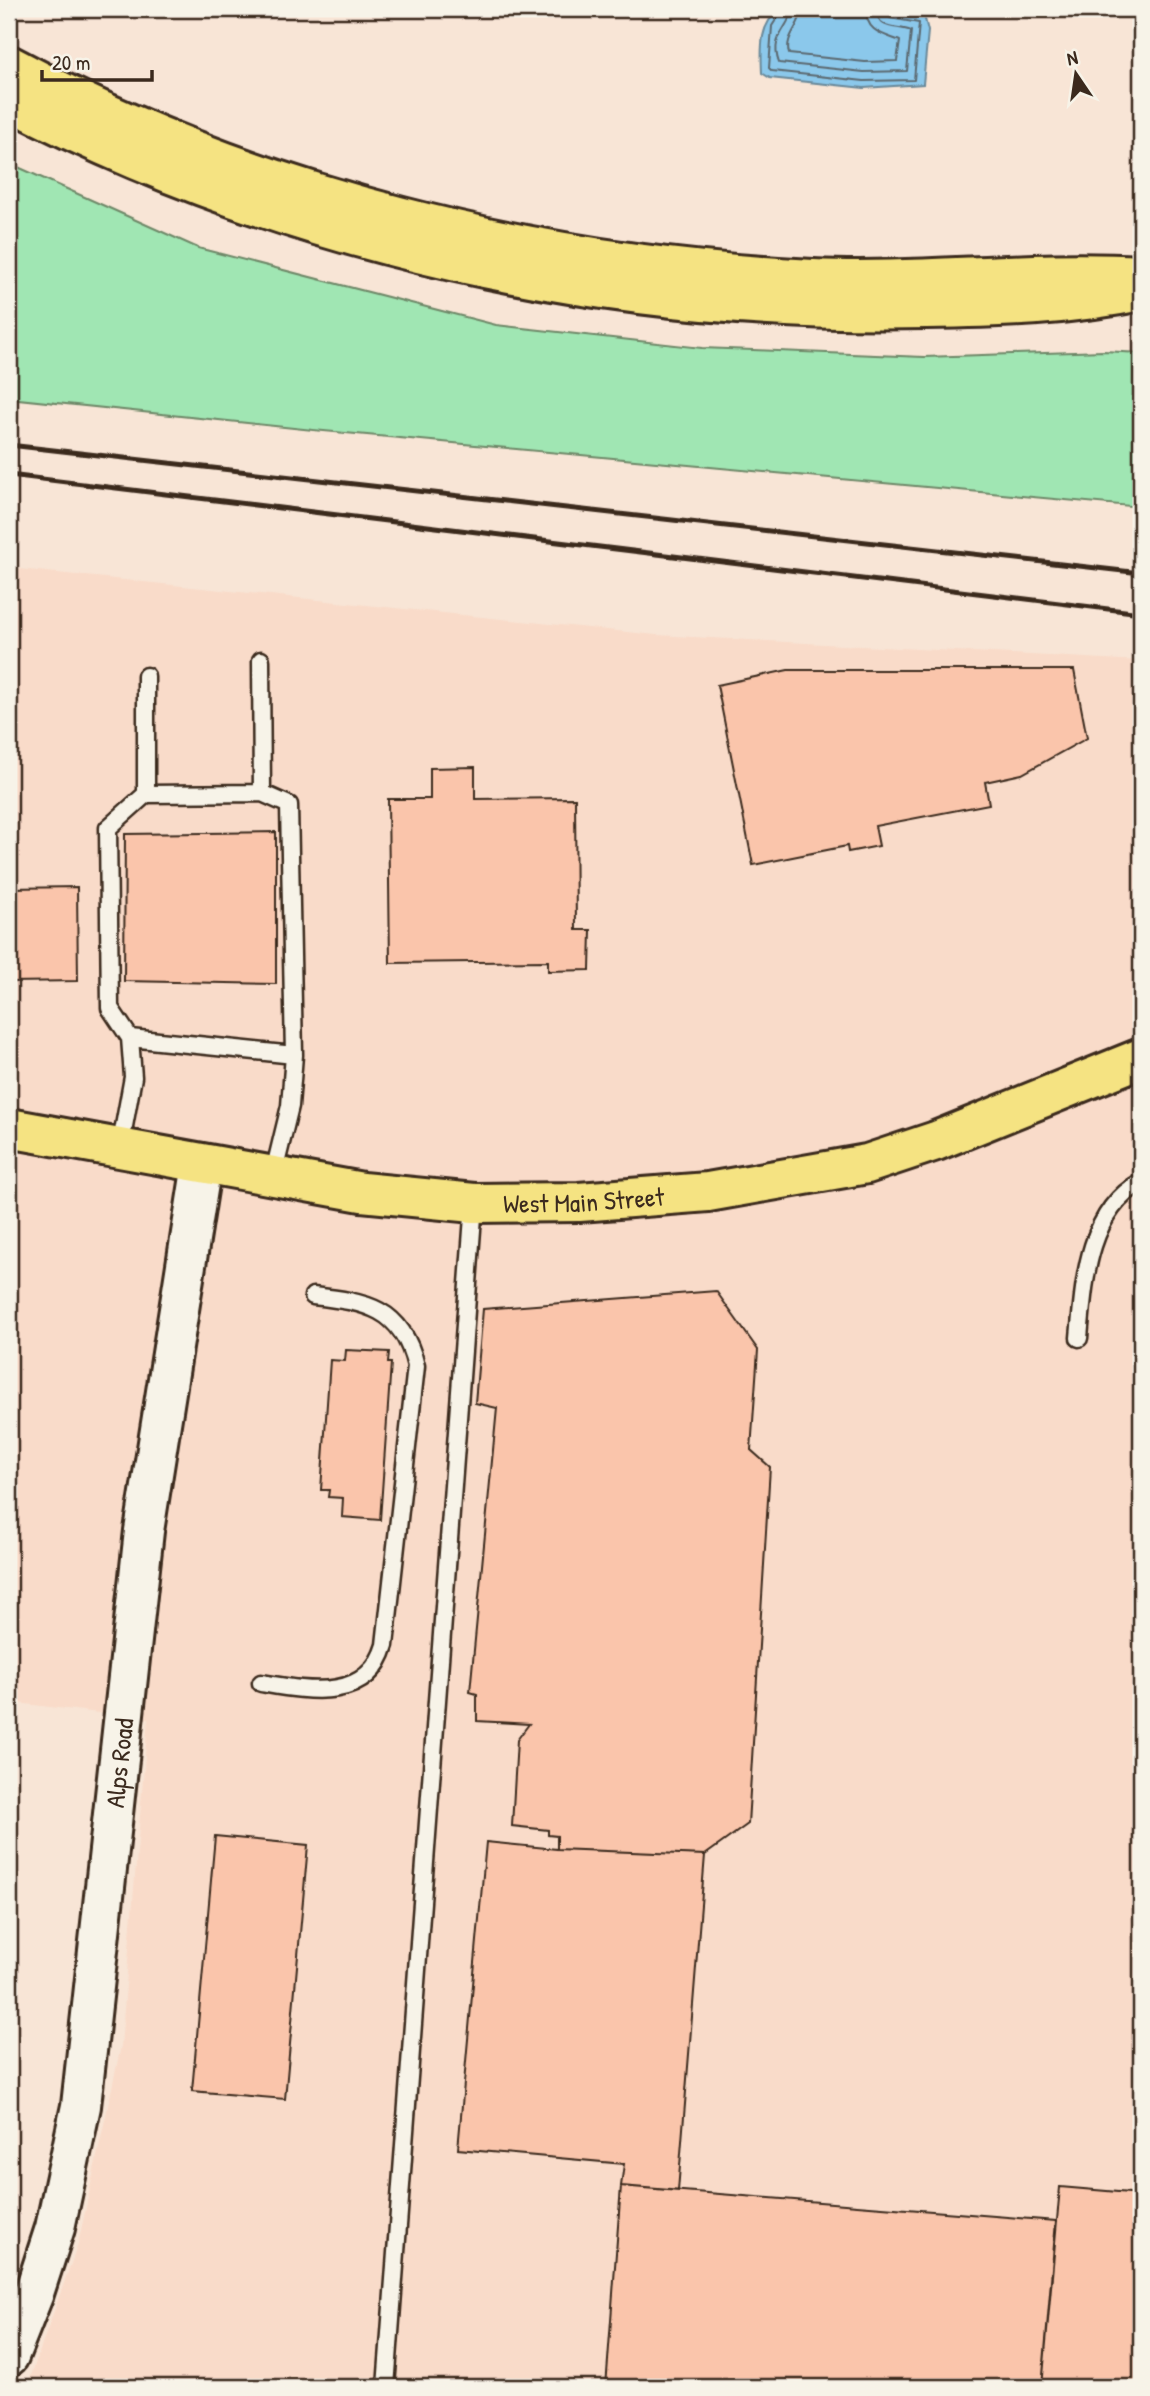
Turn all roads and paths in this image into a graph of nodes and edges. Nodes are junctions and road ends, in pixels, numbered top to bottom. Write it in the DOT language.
graph roads {
  1 [pos="9,65"];
  2 [pos="9,100"];
  3 [pos="1141,275"];
  4 [pos="1141,291"];
  5 [pos="261,660"];
  6 [pos="146,677"];
  7 [pos="262,793"];
  8 [pos="146,794"];
  9 [pos="130,1038"];
  10 [pos="295,1055"];
  11 [pos="1141,1058"];
  12 [pos="9,1128"];
  13 [pos="120,1149"];
  14 [pos="202,1164"];
  15 [pos="273,1176"];
  16 [pos="1141,1182"];
  17 [pos="474,1203"];
  18 [pos="313,1296"];
  19 [pos="1079,1338"];
  20 [pos="261,1683"];
  21 [pos="9,2356"];
  22 [pos="386,2387"];
  1 -- 3 [label="main road"];
  2 -- 4 [label="main road"];
  5 -- 7 [label="lane"];
  6 -- 8 [label="lane"];
  7 -- 8 [label="lane"];
  7 -- 10 [label="lane"];
  8 -- 9 [label="lane"];
  9 -- 10 [label="lane"];
  9 -- 13 [label="lane"];
  10 -- 15 [label="lane"];
  11 -- 17 [label="main road, West Main Street"];
  12 -- 13 [label="main road, West Main Street"];
  13 -- 14 [label="main road, West Main Street"];
  14 -- 15 [label="main road, West Main Street"];
  14 -- 21 [label="street, Alps Road"];
  15 -- 17 [label="main road, West Main Street"];
  16 -- 19 [label="lane"];
  17 -- 22 [label="lane"];
  18 -- 20 [label="lane"];
}
